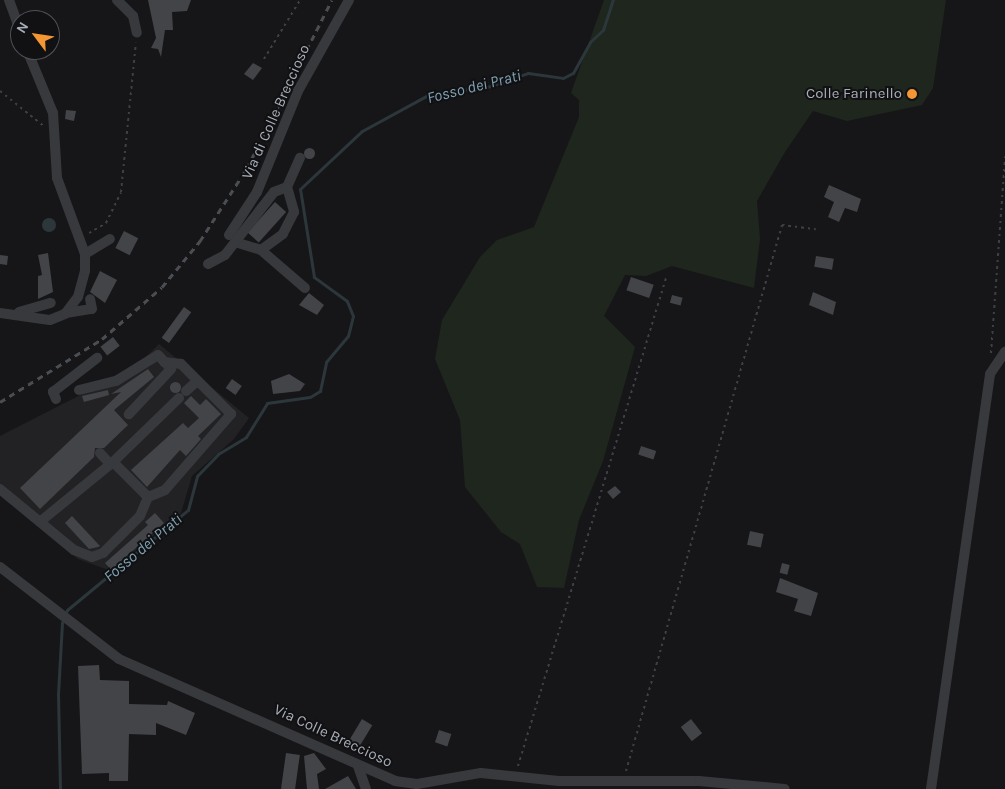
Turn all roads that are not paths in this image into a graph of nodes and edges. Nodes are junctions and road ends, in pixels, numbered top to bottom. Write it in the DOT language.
graph roads {
  1 [pos="118,0"];
  2 [pos="349,0"];
  3 [pos="137,33"];
  4 [pos="32,60"];
  5 [pos="300,158"];
  6 [pos="287,187"];
  7 [pos="232,238"];
  8 [pos="110,240"];
  9 [pos="261,250"];
  10 [pos="85,254"];
  11 [pos="208,264"];
  12 [pos="305,288"];
  13 [pos="90,299"];
  14 [pos="51,302"];
  15 [pos="0,313"];
  16 [pos="15,313"];
  17 [pos="66,313"];
  18 [pos="1005,352"];
  19 [pos="97,358"];
  20 [pos="164,362"];
  21 [pos="197,381"];
  22 [pos="79,390"];
  23 [pos="56,399"];
  24 [pos="129,414"];
  25 [pos="100,453"];
  26 [pos="112,463"];
  27 [pos="0,489"];
  28 [pos="148,497"];
  29 [pos="41,521"];
  30 [pos="0,567"];
  31 [pos="358,766"];
  32 [pos="366,789"];
  33 [pos="785,789"];
  34 [pos="931,789"];
  1 -- 3 [label="street"];
  2 -- 7 [label="street, Via di Colle Breccioso"];
  4 -- 10 [label="street"];
  5 -- 6 [label="street"];
  6 -- 7 [label="street"];
  6 -- 9 [label="street"];
  7 -- 9 [label="street"];
  7 -- 11 [label="street"];
  8 -- 10 [label="street"];
  9 -- 12 [label="street"];
  10 -- 17 [label="street"];
  13 -- 17 [label="street"];
  14 -- 16 [label="street"];
  15 -- 16 [label="street"];
  16 -- 17 [label="street"];
  18 -- 34 [label="street"];
  19 -- 23 [label="street"];
  20 -- 21 [label="street"];
  20 -- 22 [label="street"];
  20 -- 24 [label="street"];
  21 -- 26 [label="street"];
  21 -- 28 [label="street"];
  25 -- 26 [label="street"];
  26 -- 28 [label="street"];
  26 -- 29 [label="street"];
  27 -- 29 [label="street"];
  28 -- 29 [label="street"];
  30 -- 31 [label="street, Via Colle Breccioso"];
  31 -- 32 [label="street"];
  31 -- 33 [label="street, Via Colle Breccioso"];
}
